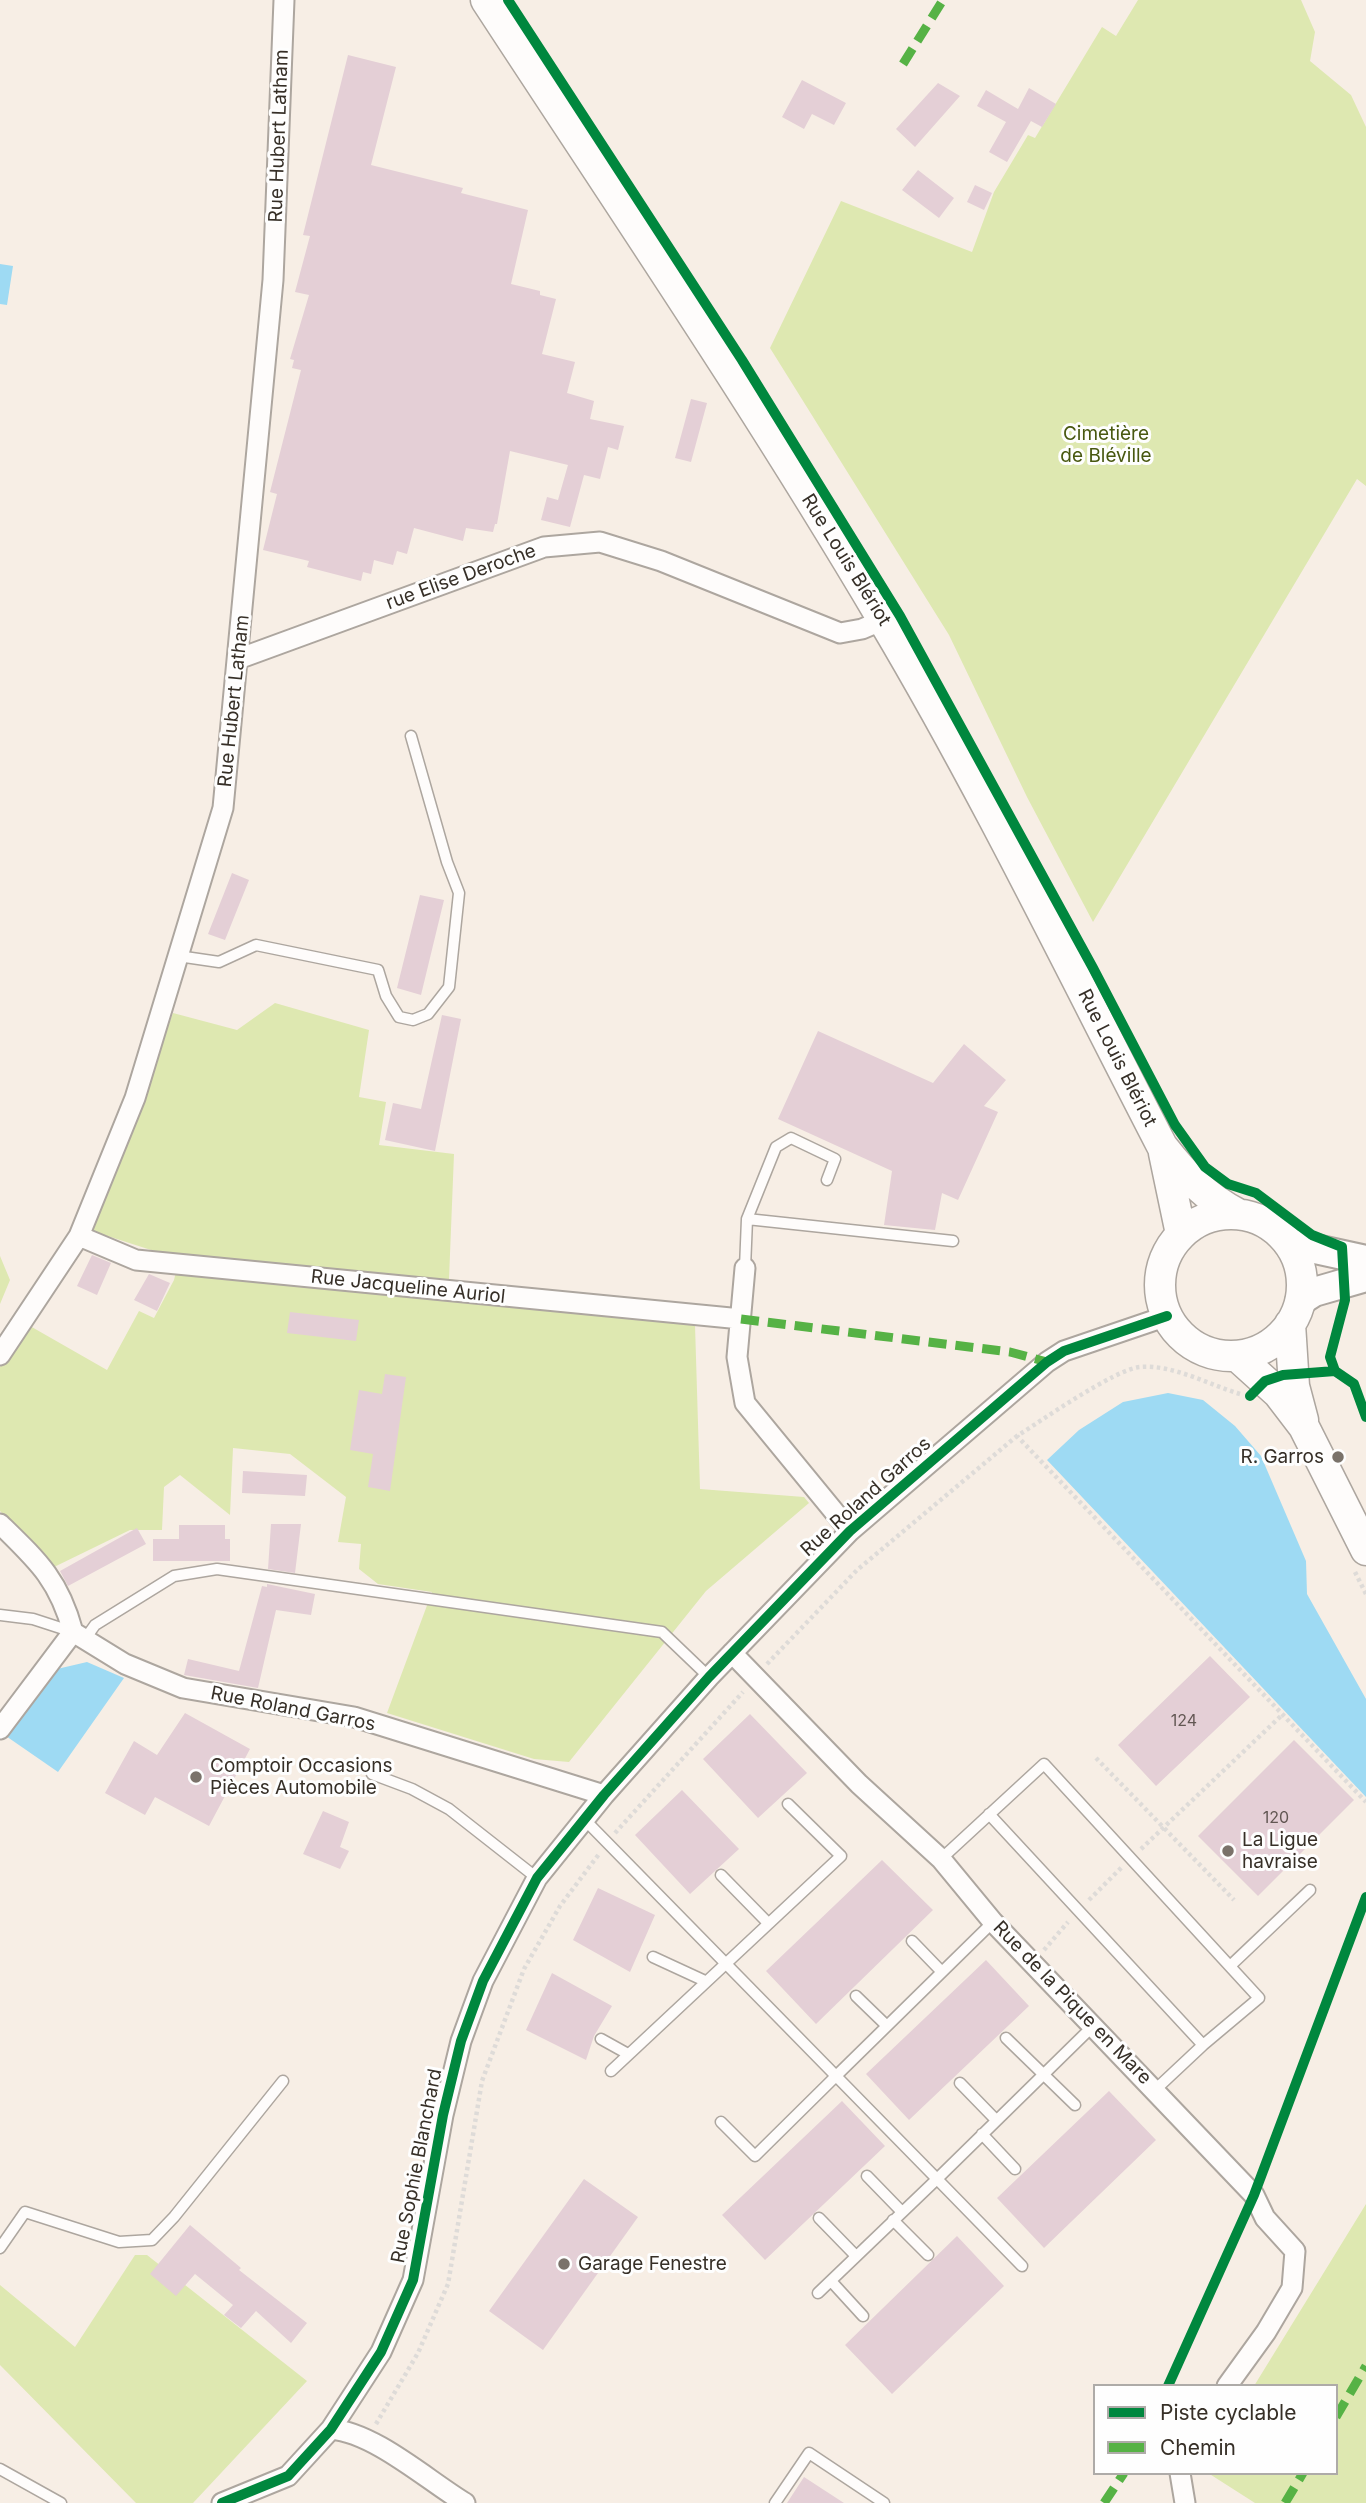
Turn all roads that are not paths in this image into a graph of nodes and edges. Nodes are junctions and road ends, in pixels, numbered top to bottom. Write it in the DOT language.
graph roads {
  1 [pos="284,0"];
  2 [pos="486,0"];
  3 [pos="883,620"];
  4 [pos="238,659"];
  5 [pos="411,736"];
  6 [pos="178,956"];
  7 [pos="1162,1146"];
  8 [pos="827,1180"];
  9 [pos="1238,1214"];
  10 [pos="747,1219"];
  11 [pos="1181,1234"];
  12 [pos="79,1236"];
  13 [pos="953,1241"];
  14 [pos="1288,1243"];
  15 [pos="1366,1260"];
  16 [pos="745,1268"];
  17 [pos="1366,1277"];
  18 [pos="1295,1313"];
  19 [pos="1167,1317"];
  20 [pos="741,1320"];
  21 [pos="0,1355"];
  22 [pos="1237,1356"];
  23 [pos="1304,1427"];
  24 [pos="0,1524"];
  25 [pos="850,1531"];
  26 [pos="1366,1550"];
  27 [pos="0,1615"];
  28 [pos="79,1635"];
  29 [pos="732,1653"];
  30 [pos="709,1677"];
  31 [pos="0,1729"];
  32 [pos="372,1774"];
  33 [pos="604,1795"];
  34 [pos="788,1804"];
  35 [pos="989,1814"];
  36 [pos="585,1820"];
  37 [pos="941,1859"];
  38 [pos="721,1875"];
  39 [pos="537,1878"];
  40 [pos="1310,1890"];
  41 [pos="993,1922"];
  42 [pos="768,1923"];
  43 [pos="912,1941"];
  44 [pos="653,1957"];
  45 [pos="725,1962"];
  46 [pos="1230,1966"];
  47 [pos="942,1972"];
  48 [pos="705,1981"];
  49 [pos="856,1996"];
  50 [pos="1094,2025"];
  51 [pos="887,2026"];
  52 [pos="1006,2038"];
  53 [pos="601,2039"];
  54 [pos="1203,2045"];
  55 [pos="628,2054"];
  56 [pos="611,2071"];
  57 [pos="1044,2074"];
  58 [pos="836,2076"];
  59 [pos="283,2081"];
  60 [pos="960,2083"];
  61 [pos="1155,2090"];
  62 [pos="1075,2105"];
  63 [pos="996,2120"];
  64 [pos="721,2122"];
  65 [pos="982,2134"];
  66 [pos="1016,2169"];
  67 [pos="867,2176"];
  68 [pos="937,2179"];
  69 [pos="902,2212"];
  70 [pos="819,2218"];
  71 [pos="893,2220"];
  72 [pos="0,2248"];
  73 [pos="928,2255"];
  74 [pos="856,2256"];
  75 [pos="1022,2266"];
  76 [pos="831,2281"];
  77 [pos="818,2293"];
  78 [pos="863,2316"];
  79 [pos="1228,2384"];
  80 [pos="331,2430"];
  81 [pos="0,2469"];
  82 [pos="1180,2475"];
  83 [pos="61,2503"];
  84 [pos="222,2503"];
  85 [pos="465,2503"];
  86 [pos="775,2503"];
  87 [pos="884,2503"];
  88 [pos="1185,2503"];
  1 -- 4 [label="street, Rue Hubert Latham"];
  2 -- 3 [label="main road, Rue Louis Blériot"];
  3 -- 4 [label="street, rue Elise Deroche"];
  3 -- 7 [label="main road, Rue Louis Blériot"];
  4 -- 6 [label="street, Rue Hubert Latham"];
  5 -- 6 [label="lane"];
  6 -- 12 [label="street, Rue Hubert Latham"];
  7 -- 9 [label="main road, Rue Louis Blériot"];
  7 -- 11 [label="main road, Rue Louis Blériot"];
  8 -- 10 [label="lane"];
  9 -- 11 [label="main road"];
  9 -- 14 [label="main road"];
  10 -- 13 [label="lane"];
  10 -- 16 [label="lane"];
  11 -- 19 [label="main road"];
  12 -- 20 [label="street, Rue Jacqueline Auriol"];
  12 -- 21 [label="street, Rue Hubert Latham"];
  14 -- 15 [label="main road"];
  14 -- 18 [label="main road"];
  16 -- 20 [label="street"];
  17 -- 18 [label="main road"];
  18 -- 22 [label="main road"];
  18 -- 23 [label="main road"];
  19 -- 22 [label="main road"];
  19 -- 25 [label="street, Rue Roland Garros"];
  20 -- 25 [label="street"];
  22 -- 23 [label="main road"];
  23 -- 26 [label="main road"];
  24 -- 28 [label="street"];
  25 -- 29 [label="street, Rue Roland Garros"];
  27 -- 28 [label="lane"];
  28 -- 30 [label="lane"];
  28 -- 31 [label="street"];
  28 -- 33 [label="street, Rue Roland Garros"];
  29 -- 30 [label="street, Rue Roland Garros"];
  29 -- 37 [label="street, Rue de la Pique en Mare"];
  30 -- 33 [label="street, Rue Roland Garros"];
  32 -- 39 [label="lane"];
  33 -- 36 [label="street, Rue Sophie Blanchard"];
  34 -- 42 [label="lane"];
  35 -- 37 [label="lane"];
  35 -- 46 [label="lane"];
  35 -- 54 [label="lane"];
  36 -- 39 [label="street, Rue Sophie Blanchard"];
  36 -- 45 [label="lane"];
  37 -- 41 [label="street, Rue de la Pique en Mare"];
  38 -- 42 [label="lane"];
  39 -- 80 [label="street, Rue Sophie Blanchard"];
  40 -- 46 [label="lane"];
  41 -- 47 [label="lane"];
  41 -- 50 [label="street, Rue de la Pique en Mare"];
  42 -- 45 [label="lane"];
  43 -- 47 [label="lane"];
  44 -- 48 [label="lane"];
  45 -- 48 [label="lane"];
  45 -- 58 [label="lane"];
  46 -- 54 [label="lane"];
  47 -- 51 [label="lane"];
  48 -- 55 [label="lane"];
  49 -- 51 [label="lane"];
  50 -- 57 [label="lane"];
  50 -- 61 [label="street, Rue de la Pique en Mare"];
  51 -- 58 [label="lane"];
  52 -- 57 [label="lane"];
  53 -- 55 [label="lane"];
  54 -- 61 [label="lane"];
  55 -- 56 [label="lane"];
  57 -- 62 [label="lane"];
  57 -- 63 [label="lane"];
  58 -- 64 [label="lane"];
  58 -- 68 [label="lane"];
  59 -- 72 [label="lane"];
  60 -- 63 [label="lane"];
  61 -- 79 [label="street, Rue de la Pique en Mare"];
  63 -- 65 [label="lane"];
  65 -- 66 [label="lane"];
  65 -- 68 [label="lane"];
  67 -- 69 [label="lane"];
  68 -- 69 [label="lane"];
  68 -- 75 [label="lane"];
  69 -- 71 [label="lane"];
  70 -- 74 [label="lane"];
  71 -- 73 [label="lane"];
  71 -- 74 [label="lane"];
  74 -- 76 [label="lane"];
  76 -- 77 [label="lane"];
  76 -- 78 [label="lane"];
  80 -- 84 [label="street, Rue Sophie Blanchard"];
  80 -- 85 [label="street"];
  81 -- 83 [label="lane"];
  82 -- 88 [label="street"];
  86 -- 87 [label="lane"];
}
